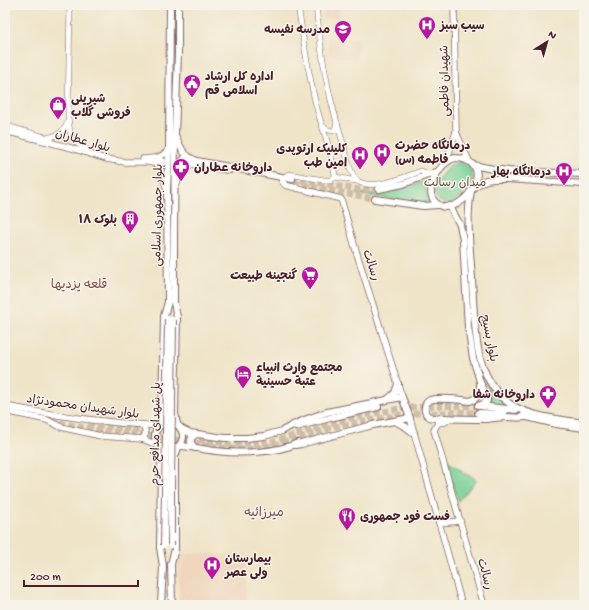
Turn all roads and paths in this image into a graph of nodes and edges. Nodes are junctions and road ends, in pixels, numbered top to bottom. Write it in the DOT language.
graph roads {
  1 [pos="70,5"];
  2 [pos="170,5"];
  3 [pos="178,5"];
  4 [pos="298,5"];
  5 [pos="316,5"];
  6 [pos="454,5"];
  7 [pos="68,117"];
  8 [pos="5,123"];
  9 [pos="338,123"];
  10 [pos="322,124"];
  11 [pos="5,126"];
  12 [pos="15,129"];
  13 [pos="5,131"];
  14 [pos="456,132"];
  15 [pos="175,135"];
  16 [pos="48,138"];
  17 [pos="60,143"];
  18 [pos="88,150"];
  19 [pos="171,151"];
  20 [pos="189,158"];
  21 [pos="156,161"];
  22 [pos="446,162"];
  23 [pos="471,163"];
  24 [pos="194,164"];
  25 [pos="485,167"];
  26 [pos="438,171"];
  27 [pos="429,174"];
  28 [pos="584,174"];
  29 [pos="335,177"];
  30 [pos="283,179"];
  31 [pos="493,179"];
  32 [pos="293,181"];
  33 [pos="357,181"];
  34 [pos="584,184"];
  35 [pos="473,188"];
  36 [pos="379,189"];
  37 [pos="167,190"];
  38 [pos="174,190"];
  39 [pos="375,199"];
  40 [pos="438,204"];
  41 [pos="450,206"];
  42 [pos="468,220"];
  43 [pos="460,225"];
  44 [pos="171,303"];
  45 [pos="170,320"];
  46 [pos="480,382"];
  47 [pos="398,384"];
  48 [pos="402,397"];
  49 [pos="386,400"];
  50 [pos="175,405"];
  51 [pos="5,406"];
  52 [pos="162,406"];
  53 [pos="378,407"];
  54 [pos="5,411"];
  55 [pos="527,414"];
  56 [pos="410,418"];
  57 [pos="450,418"];
  58 [pos="395,421"];
  59 [pos="584,423"];
  60 [pos="142,425"];
  61 [pos="160,425"];
  62 [pos="179,426"];
  63 [pos="584,428"];
  64 [pos="282,431"];
  65 [pos="414,433"];
  66 [pos="197,434"];
  67 [pos="313,437"];
  68 [pos="142,440"];
  69 [pos="295,445"];
  70 [pos="159,447"];
  71 [pos="179,447"];
  72 [pos="195,448"];
  73 [pos="161,455"];
  74 [pos="175,456"];
  75 [pos="460,521"];
  76 [pos="439,523"];
  77 [pos="171,564"];
  78 [pos="163,566"];
  79 [pos="161,605"];
  80 [pos="172,605"];
  81 [pos="462,605"];
  82 [pos="484,605"];
  1 -- 7 [label="street"];
  2 -- 19 [label="main road, بلوار جمهوری اسلامی"];
  3 -- 15 [label="main road, بلوار جمهوری اسلامی"];
  4 -- 10 [label="street"];
  5 -- 9 [label="street"];
  6 -- 14 [label="main road, شهیدان فاطمی"];
  7 -- 16 [label="street"];
  7 -- 18 [label="street"];
  8 -- 12 [label="main road"];
  9 -- 10 [label="street"];
  9 -- 33 [label="street"];
  10 -- 29 [label="street"];
  11 -- 12 [label="main road, بلوار عطاران"];
  12 -- 16 [label="main road, بلوار عطاران"];
  13 -- 17 [label="main road, بلوار عطاران"];
  14 -- 22 [label="main road"];
  14 -- 23 [label="main road"];
  15 -- 19 [label="main road, بلوار جمهوری اسلامی"];
  15 -- 20 [label="main road"];
  16 -- 17 [label="main road, بلوار عطاران"];
  17 -- 18 [label="main road, بلوار عطاران"];
  17 -- 21 [label="main road, بلوار عطاران"];
  18 -- 21 [label="main road, بلوار عطاران"];
  19 -- 21 [label="main road"];
  19 -- 37 [label="main road, بلوار جمهوری اسلامی"];
  19 -- 38 [label="main road, بلوار جمهوری اسلامی"];
  20 -- 24 [label="main road"];
  20 -- 30 [label="main road"];
  21 -- 37 [label="main road"];
  22 -- 23 [label="main road"];
  22 -- 26 [label="main road"];
  23 -- 25 [label="main road"];
  23 -- 35 [label="main road"];
  24 -- 30 [label="main road"];
  24 -- 38 [label="main road"];
  25 -- 28 [label="main road"];
  25 -- 31 [label="main road"];
  26 -- 27 [label="main road"];
  26 -- 40 [label="main road"];
  27 -- 33 [label="street"];
  27 -- 36 [label="main road"];
  29 -- 30 [label="street"];
  29 -- 33 [label="street"];
  30 -- 32 [label="main road"];
  30 -- 47 [label="main road, رسالت"];
  31 -- 34 [label="main road"];
  31 -- 35 [label="main road"];
  35 -- 41 [label="main road"];
  35 -- 42 [label="main road, بلوار بسیج"];
  37 -- 44 [label="main road, بلوار جمهوری اسلامی"];
  38 -- 44 [label="main road, بلوار جمهوری اسلامی"];
  39 -- 40 [label="main road"];
  40 -- 41 [label="main road"];
  41 -- 43 [label="main road, بلوار بسیج"];
  42 -- 43 [label="main road"];
  42 -- 55 [label="main road, بلوار بسیج"];
  43 -- 46 [label="main road, بلوار بسیج"];
  44 -- 45 [label="main road, پل شهدای مدافع حرم"];
  44 -- 50 [label="main road, بلوار جمهوری اسلامی"];
  44 -- 52 [label="main road, بلوار جمهوری اسلامی"];
  45 -- 77 [label="main road, پل شهدای مدافع حرم, bridge"];
  45 -- 78 [label="main road, پل شهدای مدافع حرم, bridge"];
  46 -- 55 [label="main road, بلوار بسیج"];
  46 -- 57 [label="main road"];
  47 -- 48 [label="main road, رسالت"];
  47 -- 49 [label="main road"];
  48 -- 49 [label="main road"];
  48 -- 56 [label="main road"];
  49 -- 64 [label="main road"];
  50 -- 52 [label="main road"];
  50 -- 62 [label="main road, بلوار جمهوری اسلامی"];
  51 -- 60 [label="main road, بلوار شهیدان محمودنژاد"];
  52 -- 61 [label="main road, بلوار جمهوری اسلامی"];
  53 -- 64 [label="main road"];
  54 -- 68 [label="main road, بلوار شهیدان محمودنژاد"];
  55 -- 57 [label="main road"];
  55 -- 59 [label="main road, بلوار بسیج"];
  55 -- 63 [label="main road, بلوار بسیج"];
  56 -- 58 [label="main road"];
  56 -- 65 [label="main road"];
  57 -- 75 [label="main road, رسالت"];
  58 -- 65 [label="main road"];
  58 -- 69 [label="main road"];
  60 -- 61 [label="main road, بلوار شهیدان محمودنژاد"];
  60 -- 68 [label="main road"];
  61 -- 62 [label="main road"];
  61 -- 70 [label="main road"];
  62 -- 66 [label="main road"];
  62 -- 71 [label="main road"];
  64 -- 66 [label="main road"];
  65 -- 76 [label="main road"];
  66 -- 72 [label="main road"];
  67 -- 69 [label="main road"];
  68 -- 70 [label="main road, بلوار شهیدان محمودنژاد"];
  69 -- 72 [label="main road"];
  70 -- 71 [label="main road"];
  70 -- 73 [label="main road"];
  71 -- 72 [label="main road"];
  71 -- 74 [label="main road"];
  73 -- 74 [label="main road"];
  73 -- 78 [label="main road"];
  74 -- 77 [label="main road"];
  75 -- 76 [label="main road"];
  75 -- 82 [label="main road, رسالت"];
  76 -- 81 [label="main road"];
  77 -- 80 [label="main road"];
  78 -- 79 [label="main road"];
}
